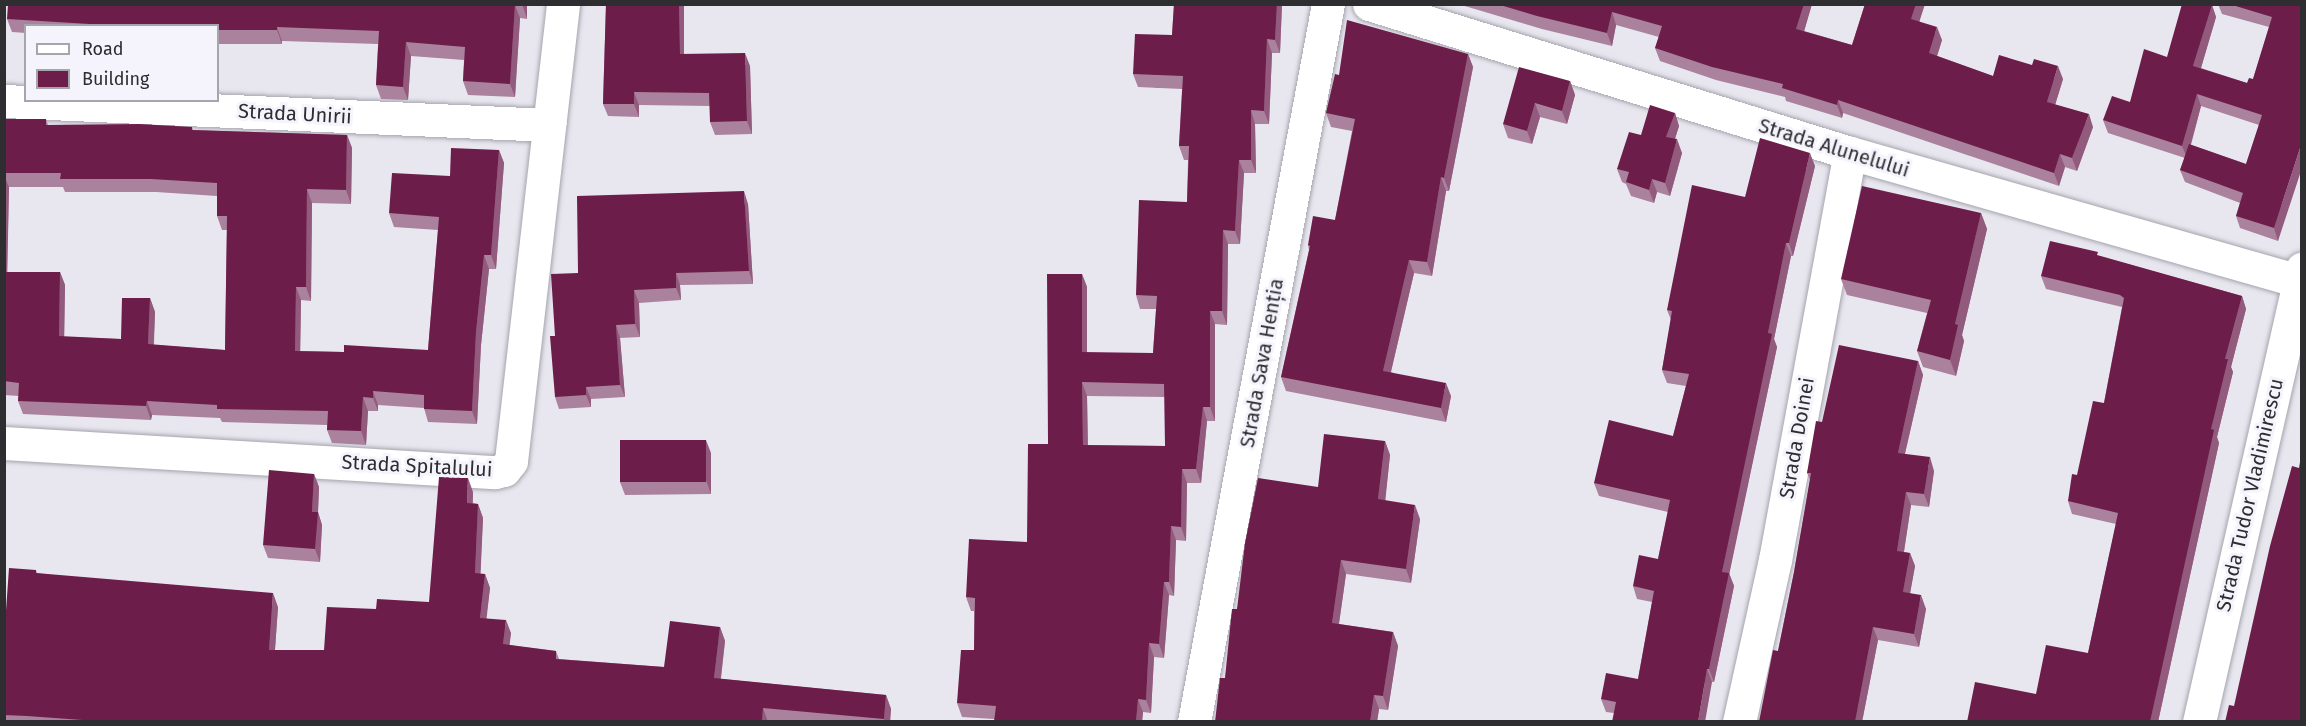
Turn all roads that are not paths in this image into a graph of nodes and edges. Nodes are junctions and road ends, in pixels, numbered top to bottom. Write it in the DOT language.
graph roads {
  1 [pos="563,4"];
  2 [pos="1328,4"];
  3 [pos="1369,4"];
  4 [pos="4,101"];
  5 [pos="24,102"];
  6 [pos="27,102"];
  7 [pos="549,125"];
  8 [pos="1850,153"];
  9 [pos="2300,278"];
  10 [pos="4,443"];
  11 [pos="1194,722"];
  12 [pos="1739,722"];
  13 [pos="2199,722"];
  1 -- 7 [label="street, Strada Spitalului"];
  2 -- 11 [label="street, Strada Sava Henția"];
  3 -- 8 [label="street, Strada Alunelului"];
  4 -- 5 [label="street, Strada Unirii"];
  6 -- 7 [label="street, Strada Unirii"];
  7 -- 10 [label="street, Strada Spitalului"];
  8 -- 9 [label="street, Strada Alunelului"];
  8 -- 12 [label="street, Strada Doinei"];
  9 -- 13 [label="street, Strada Tudor Vladimirescu"];
}
